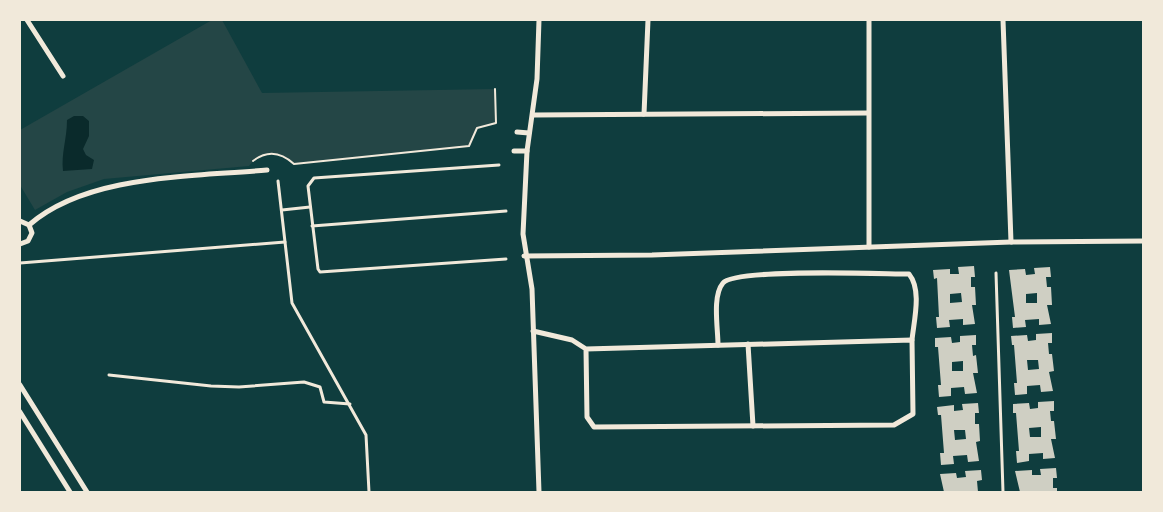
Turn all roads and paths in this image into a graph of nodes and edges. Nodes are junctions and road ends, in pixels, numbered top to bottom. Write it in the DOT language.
graph roads {
  1 [pos="27,20"];
  2 [pos="539,20"];
  3 [pos="648,20"];
  4 [pos="869,20"];
  5 [pos="1003,20"];
  6 [pos="63,76"];
  7 [pos="495,88"];
  8 [pos="867,112"];
  9 [pos="644,114"];
  10 [pos="534,115"];
  11 [pos="517,132"];
  12 [pos="530,133"];
  13 [pos="514,151"];
  14 [pos="527,151"];
  15 [pos="499,165"];
  16 [pos="249,166"];
  17 [pos="267,170"];
  18 [pos="279,181"];
  19 [pos="310,207"];
  20 [pos="282,210"];
  21 [pos="506,212"];
  22 [pos="20,221"];
  23 [pos="29,225"];
  24 [pos="312,226"];
  25 [pos="285,242"];
  26 [pos="1011,242"];
  27 [pos="1143,242"];
  28 [pos="20,244"];
  29 [pos="868,247"];
  30 [pos="524,256"];
  31 [pos="506,259"];
  32 [pos="20,263"];
  33 [pos="996,273"];
  34 [pos="533,331"];
  35 [pos="912,340"];
  36 [pos="748,344"];
  37 [pos="718,345"];
  38 [pos="586,349"];
  39 [pos="109,375"];
  40 [pos="20,385"];
  41 [pos="350,404"];
  42 [pos="20,412"];
  43 [pos="753,426"];
  44 [pos="70,492"];
  45 [pos="87,492"];
  46 [pos="369,492"];
  47 [pos="539,492"];
  48 [pos="1003,492"];
  1 -- 6 [label="street"];
  2 -- 10 [label="street"];
  3 -- 9 [label="street"];
  4 -- 8 [label="street"];
  5 -- 26 [label="street"];
  7 -- 16 [label="path"];
  8 -- 9 [label="street"];
  8 -- 29 [label="street"];
  9 -- 10 [label="street"];
  10 -- 12 [label="street"];
  11 -- 12 [label="street"];
  12 -- 14 [label="street"];
  13 -- 14 [label="street"];
  14 -- 30 [label="street"];
  15 -- 19 [label="lane"];
  17 -- 23 [label="street"];
  18 -- 20 [label="lane"];
  19 -- 20 [label="lane"];
  19 -- 24 [label="lane"];
  20 -- 25 [label="lane"];
  21 -- 24 [label="lane"];
  22 -- 23 [label="street"];
  23 -- 28 [label="street"];
  24 -- 31 [label="lane"];
  25 -- 32 [label="lane"];
  25 -- 41 [label="lane"];
  26 -- 27 [label="street"];
  26 -- 29 [label="street"];
  29 -- 30 [label="street"];
  30 -- 34 [label="street"];
  33 -- 48 [label="lane"];
  34 -- 38 [label="street"];
  34 -- 47 [label="street"];
  35 -- 36 [label="street"];
  35 -- 37 [label="street"];
  35 -- 43 [label="street"];
  36 -- 37 [label="street"];
  36 -- 43 [label="street"];
  37 -- 38 [label="street"];
  38 -- 43 [label="street"];
  39 -- 41 [label="lane"];
  40 -- 45 [label="street"];
  41 -- 46 [label="lane"];
  42 -- 44 [label="street"];
}
